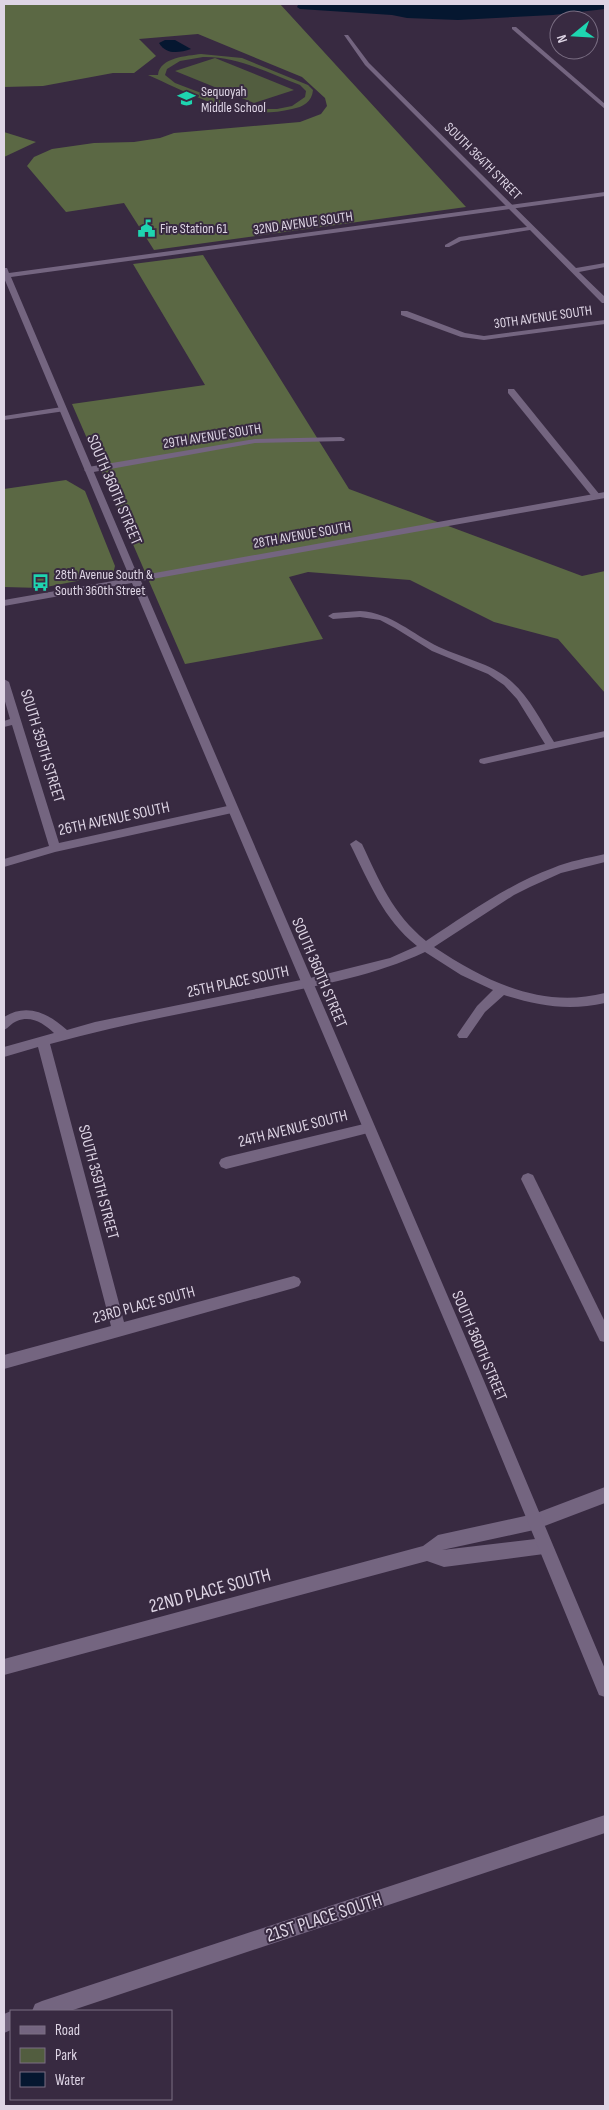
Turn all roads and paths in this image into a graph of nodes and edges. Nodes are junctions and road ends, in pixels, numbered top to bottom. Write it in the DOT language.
graph roads {
  1 [pos="514,28"];
  2 [pos="346,36"];
  3 [pos="605,107"];
  4 [pos="605,194"];
  5 [pos="511,208"];
  6 [pos="533,228"];
  7 [pos="447,246"];
  8 [pos="605,265"];
  9 [pos="576,270"];
  10 [pos="5,274"];
  11 [pos="605,301"];
  12 [pos="404,313"];
  13 [pos="605,322"];
  14 [pos="511,391"];
  15 [pos="62,409"];
  16 [pos="4,418"];
  17 [pos="342,438"];
  18 [pos="88,470"];
  19 [pos="601,496"];
  20 [pos="135,579"];
  21 [pos="4,603"];
  22 [pos="333,616"];
  23 [pos="4,682"];
  24 [pos="16,721"];
  25 [pos="4,724"];
  26 [pos="605,734"];
  27 [pos="551,746"];
  28 [pos="484,761"];
  29 [pos="232,809"];
  30 [pos="356,844"];
  31 [pos="55,848"];
  32 [pos="605,858"];
  33 [pos="4,863"];
  34 [pos="427,946"];
  35 [pos="306,984"];
  36 [pos="502,989"];
  37 [pos="605,998"];
  38 [pos="4,1025"];
  39 [pos="64,1035"];
  40 [pos="463,1035"];
  41 [pos="43,1042"];
  42 [pos="4,1052"];
  43 [pos="368,1128"];
  44 [pos="226,1163"];
  45 [pos="528,1179"];
  46 [pos="294,1282"];
  47 [pos="119,1330"];
  48 [pos="605,1336"];
  49 [pos="4,1362"];
  50 [pos="605,1495"];
  51 [pos="534,1522"];
  52 [pos="544,1546"];
  53 [pos="426,1554"];
  54 [pos="4,1667"];
  55 [pos="605,1689"];
  56 [pos="605,1824"];
  57 [pos="45,2010"];
  1 -- 3 [label="street"];
  2 -- 5 [label="street, SOUTH 364TH STREET"];
  4 -- 5 [label="street, 32ND AVENUE SOUTH"];
  5 -- 6 [label="street, SOUTH 364TH STREET"];
  5 -- 10 [label="street, 32ND AVENUE SOUTH"];
  6 -- 7 [label="street"];
  6 -- 9 [label="street, SOUTH 364TH STREET"];
  8 -- 9 [label="street"];
  9 -- 11 [label="street, SOUTH 364TH STREET"];
  10 -- 15 [label="street, SOUTH 360TH STREET"];
  12 -- 13 [label="street, 30TH AVENUE SOUTH"];
  14 -- 19 [label="street"];
  15 -- 16 [label="street"];
  15 -- 18 [label="street, SOUTH 360TH STREET"];
  17 -- 18 [label="street, 29TH AVENUE SOUTH"];
  18 -- 20 [label="street, SOUTH 360TH STREET"];
  19 -- 20 [label="street, 28TH AVENUE SOUTH"];
  20 -- 21 [label="street, 28TH AVENUE SOUTH"];
  20 -- 29 [label="street, SOUTH 360TH STREET"];
  22 -- 27 [label="street"];
  23 -- 24 [label="street, SOUTH 359TH STREET"];
  24 -- 25 [label="street"];
  24 -- 31 [label="street, SOUTH 359TH STREET"];
  26 -- 27 [label="street"];
  27 -- 28 [label="street"];
  29 -- 31 [label="street, 26TH AVENUE SOUTH"];
  29 -- 35 [label="street, SOUTH 360TH STREET"];
  30 -- 34 [label="street"];
  31 -- 33 [label="street, 26TH AVENUE SOUTH"];
  32 -- 34 [label="street, 25TH PLACE SOUTH"];
  34 -- 35 [label="street, 25TH PLACE SOUTH"];
  34 -- 36 [label="street"];
  35 -- 39 [label="street, 25TH PLACE SOUTH"];
  35 -- 43 [label="street, SOUTH 360TH STREET"];
  36 -- 37 [label="street"];
  36 -- 40 [label="street"];
  38 -- 39 [label="street"];
  39 -- 41 [label="street, 25TH PLACE SOUTH"];
  41 -- 42 [label="street, 25TH PLACE SOUTH"];
  41 -- 47 [label="street, SOUTH 359TH STREET"];
  43 -- 44 [label="street, 24TH AVENUE SOUTH"];
  43 -- 51 [label="street, SOUTH 360TH STREET"];
  45 -- 48 [label="street"];
  46 -- 47 [label="street, 23RD PLACE SOUTH"];
  47 -- 49 [label="street, 23RD PLACE SOUTH"];
  50 -- 51 [label="street, 22ND PLACE SOUTH"];
  51 -- 52 [label="street, SOUTH 360TH STREET"];
  51 -- 53 [label="street, 22ND PLACE SOUTH"];
  52 -- 53 [label="street, 22ND PLACE SOUTH"];
  52 -- 55 [label="street, SOUTH 360TH STREET"];
  53 -- 54 [label="street, 22ND PLACE SOUTH"];
  56 -- 57 [label="street, 21ST PLACE SOUTH"];
}
